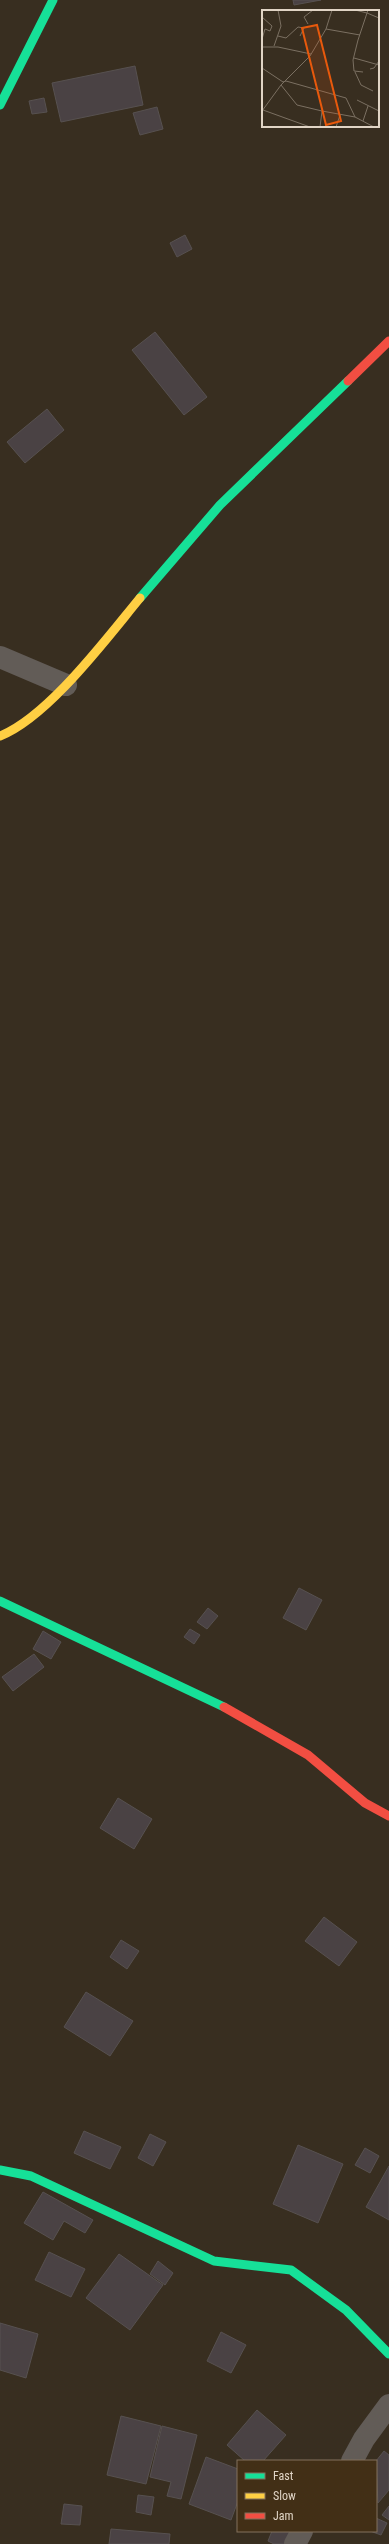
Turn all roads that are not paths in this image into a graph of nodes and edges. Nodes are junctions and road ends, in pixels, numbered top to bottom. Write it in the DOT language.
graph roads {
  1 [pos="53,0"];
  2 [pos="0,105"];
  3 [pos="389,341"];
  4 [pos="0,657"];
  5 [pos="66,685"];
  6 [pos="0,736"];
  7 [pos="0,1601"];
  8 [pos="389,1816"];
  9 [pos="0,2170"];
  10 [pos="389,2354"];
  11 [pos="389,2405"];
  12 [pos="353,2460"];
  13 [pos="301,2532"];
  14 [pos="295,2544"];
  1 -- 2 [label="street"];
  3 -- 5 [label="street"];
  4 -- 5 [label="street"];
  5 -- 6 [label="street"];
  7 -- 8 [label="street"];
  9 -- 10 [label="street"];
  11 -- 12 [label="street"];
  13 -- 14 [label="street"];
}
